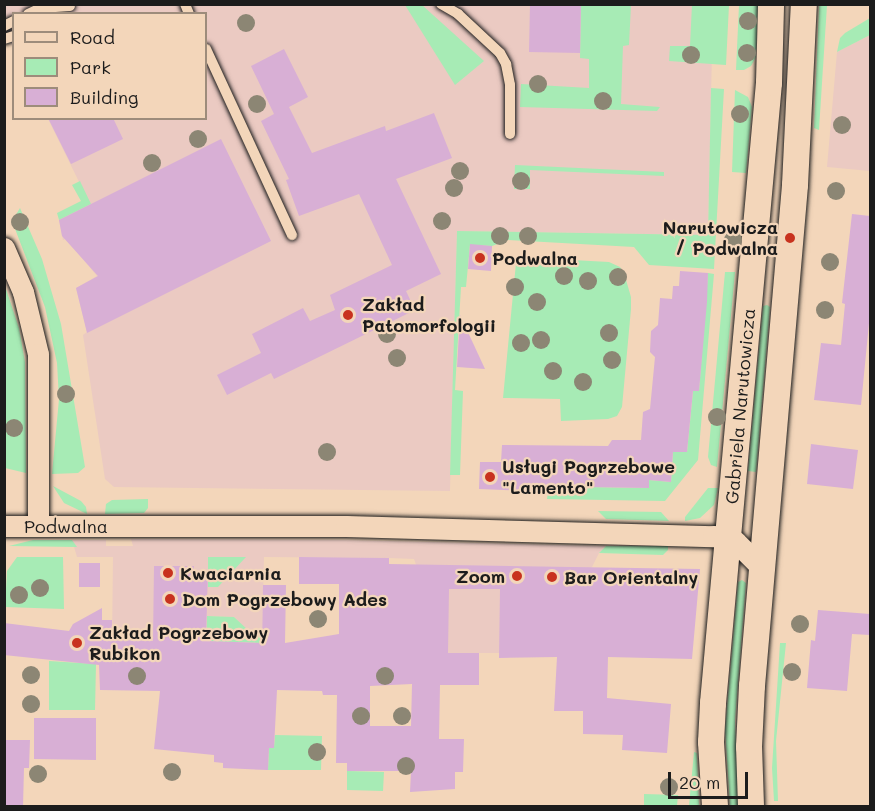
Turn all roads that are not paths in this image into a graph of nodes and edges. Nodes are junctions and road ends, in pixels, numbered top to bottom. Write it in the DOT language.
graph roads {
  1 [pos="441,4"];
  2 [pos="771,4"];
  3 [pos="804,4"];
  4 [pos="72,5"];
  5 [pos="32,12"];
  6 [pos="207,51"];
  7 [pos="510,134"];
  8 [pos="292,235"];
  9 [pos="4,248"];
  10 [pos="38,525"];
  11 [pos="4,526"];
  12 [pos="728,537"];
  13 [pos="762,568"];
  14 [pos="715,807"];
  15 [pos="751,807"];
  1 -- 7 [label="lane"];
  2 -- 12 [label="street, Gabriela Narutowicza"];
  3 -- 13 [label="street, Gabriela Narutowicza"];
  4 -- 5 [label="lane"];
  6 -- 8 [label="lane"];
  9 -- 10 [label="street"];
  10 -- 11 [label="street, Podwalna"];
  10 -- 12 [label="street, Podwalna"];
  12 -- 13 [label="street"];
  12 -- 14 [label="street, Gabriela Narutowicza"];
  13 -- 15 [label="street, Gabriela Narutowicza"];
}
